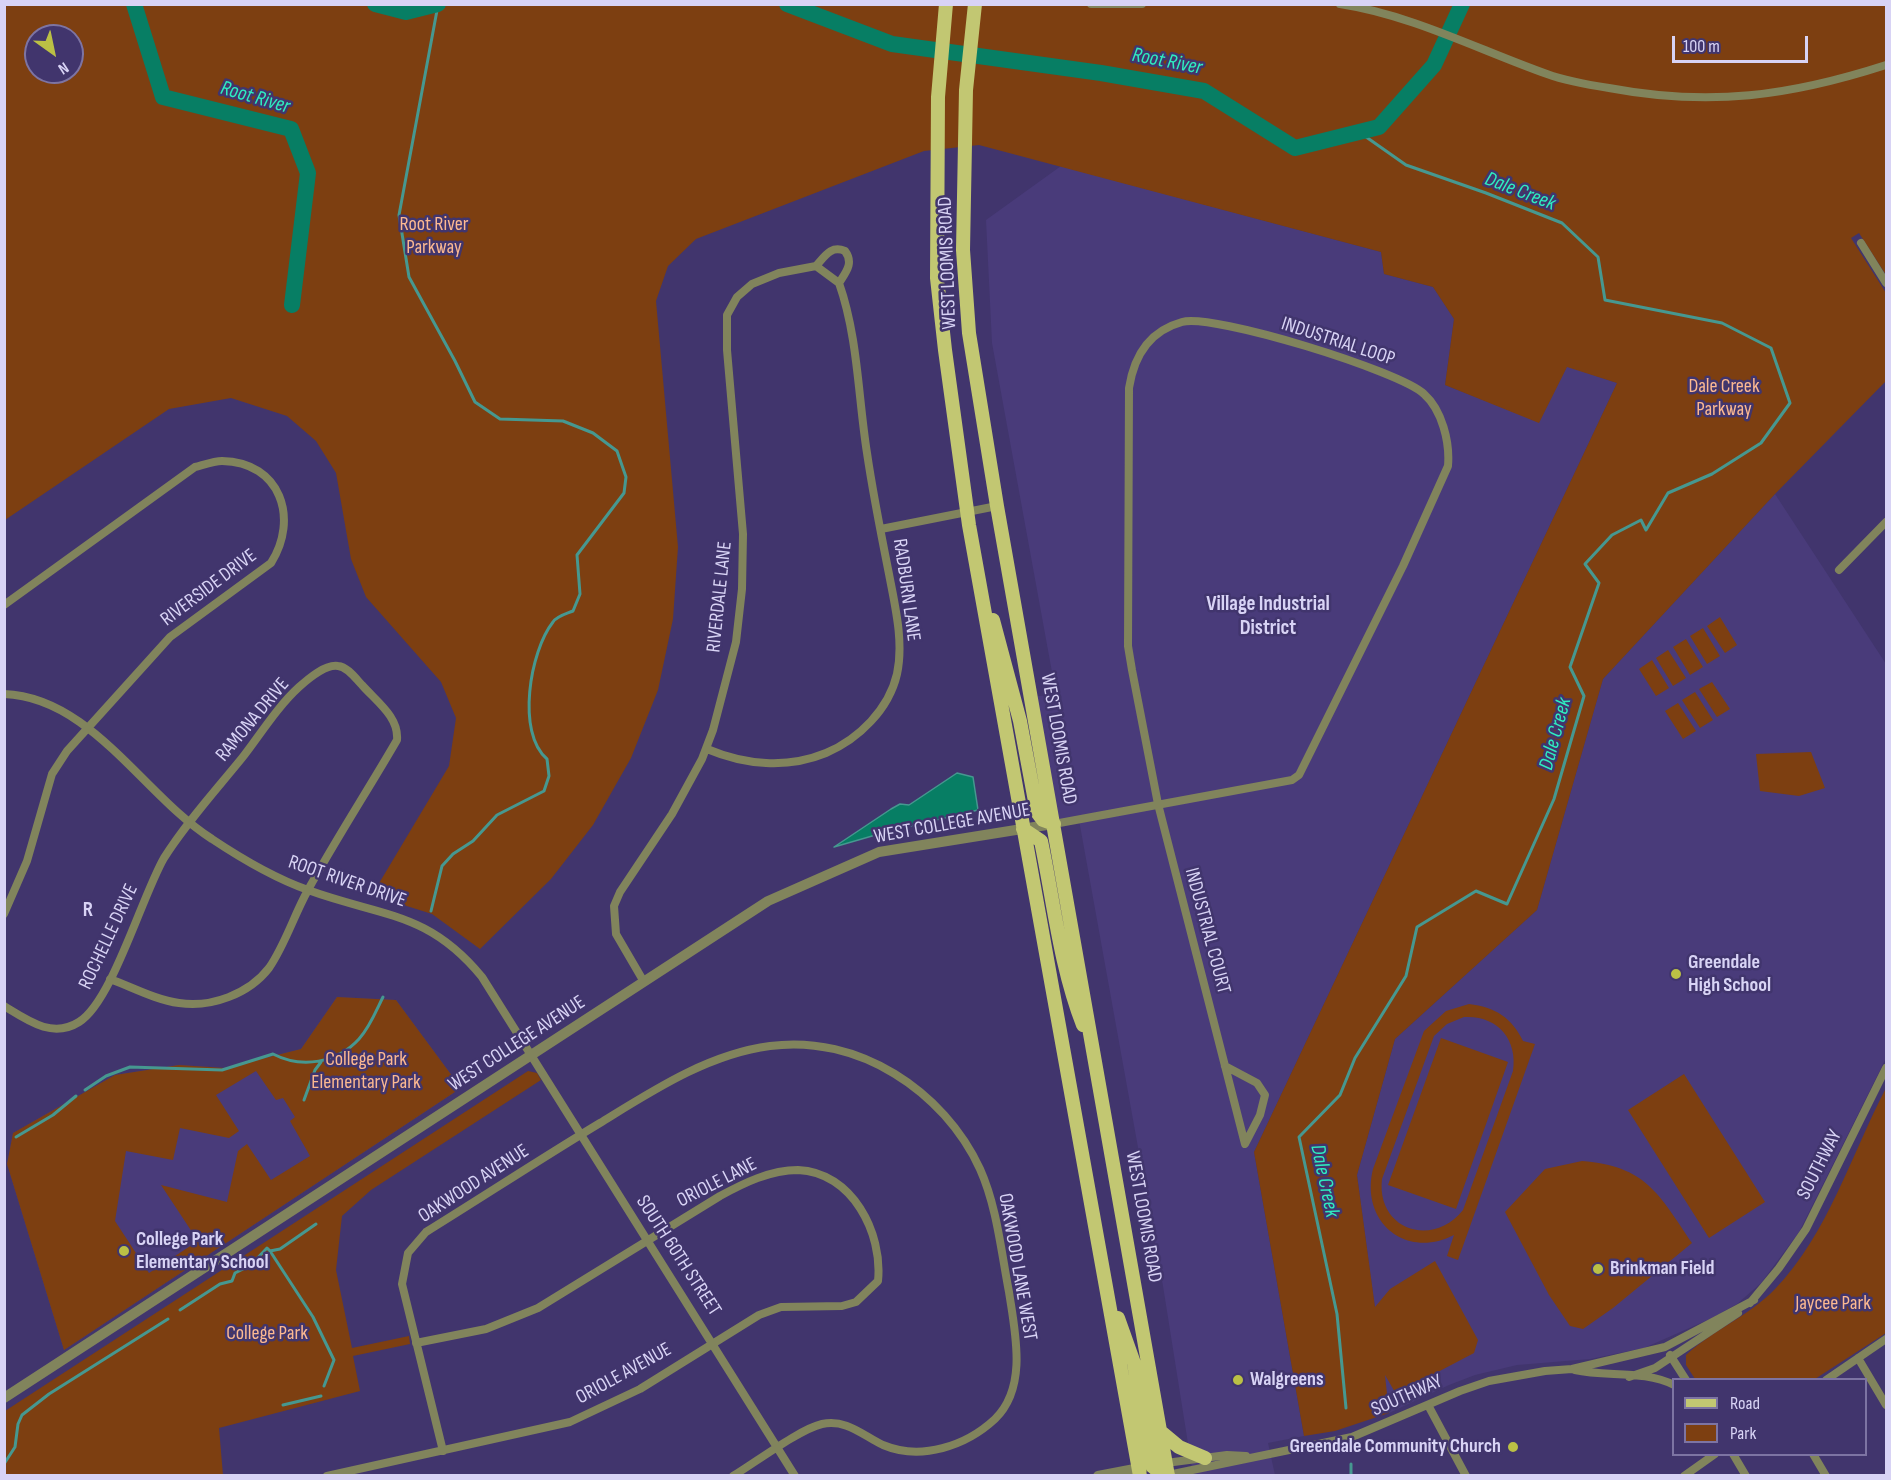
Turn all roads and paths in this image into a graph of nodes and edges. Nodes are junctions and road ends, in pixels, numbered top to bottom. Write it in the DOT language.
graph roads {
  1 [pos="946,4"];
  2 [pos="975,4"];
  3 [pos="1091,4"];
  4 [pos="1142,4"];
  5 [pos="1340,4"];
  6 [pos="1887,65"];
  7 [pos="1861,243"];
  8 [pos="816,267"];
  9 [pos="839,283"];
  10 [pos="1887,284"];
  11 [pos="997,506"];
  12 [pos="968,514"];
  13 [pos="1887,522"];
  14 [pos="881,529"];
  15 [pos="1839,570"];
  16 [pos="979,579"];
  17 [pos="4,605"];
  18 [pos="4,694"];
  19 [pos="88,728"];
  20 [pos="707,749"];
  21 [pos="1158,804"];
  22 [pos="1054,824"];
  23 [pos="189,825"];
  24 [pos="1023,829"];
  25 [pos="308,890"];
  26 [pos="4,914"];
  27 [pos="110,979"];
  28 [pos="644,982"];
  29 [pos="4,1006"];
  30 [pos="1094,1053"];
  31 [pos="532,1055"];
  32 [pos="1225,1066"];
  33 [pos="1887,1068"];
  34 [pos="581,1134"];
  35 [pos="648,1240"];
  36 [pos="1754,1300"];
  37 [pos="1887,1339"];
  38 [pos="713,1342"];
  39 [pos="416,1343"];
  40 [pos="1665,1347"];
  41 [pos="1672,1357"];
  42 [pos="1858,1358"];
  43 [pos="1572,1369"];
  44 [pos="1629,1377"];
  45 [pos="1685,1378"];
  46 [pos="1829,1378"];
  47 [pos="1672,1384"];
  48 [pos="4,1398"];
  49 [pos="1887,1405"];
  50 [pos="1428,1406"];
  51 [pos="1161,1432"];
  52 [pos="779,1449"];
  53 [pos="443,1451"];
  54 [pos="1714,1456"];
  55 [pos="1734,1456"];
  56 [pos="1814,1456"];
  57 [pos="1256,1457"];
  58 [pos="1205,1458"];
  59 [pos="1156,1472"];
  60 [pos="327,1476"];
  61 [pos="733,1476"];
  62 [pos="795,1476"];
  63 [pos="1098,1476"];
  64 [pos="1466,1476"];
  65 [pos="1684,1476"];
  66 [pos="1746,1476"];
  67 [pos="1826,1476"];
  1 -- 12 [label="main road, WEST LOOMIS ROAD"];
  2 -- 11 [label="main road, WEST LOOMIS ROAD"];
  3 -- 4 [label="street"];
  5 -- 6 [label="street"];
  7 -- 10 [label="street"];
  8 -- 9 [label="street"];
  8 -- 9 [label="street"];
  8 -- 20 [label="street, RIVERDALE LANE"];
  9 -- 14 [label="street, RADBURN LANE"];
  11 -- 12 [label="street, RADBURN LANE"];
  11 -- 22 [label="main road, WEST LOOMIS ROAD"];
  12 -- 14 [label="street, RADBURN LANE"];
  12 -- 16 [label="main road, WEST LOOMIS ROAD"];
  13 -- 15 [label="street"];
  14 -- 20 [label="street, RADBURN LANE"];
  16 -- 22 [label="main road"];
  16 -- 24 [label="main road, WEST LOOMIS ROAD"];
  17 -- 19 [label="street, RIVERSIDE DRIVE"];
  18 -- 19 [label="street, ROOT RIVER DRIVE"];
  19 -- 23 [label="street, ROOT RIVER DRIVE"];
  19 -- 26 [label="street"];
  20 -- 28 [label="street, RIVERDALE LANE"];
  21 -- 21 [label="street, INDUSTRIAL LOOP"];
  21 -- 22 [label="street, INDUSTRIAL LOOP"];
  21 -- 32 [label="street, INDUSTRIAL COURT"];
  22 -- 24 [label="street, WEST COLLEGE AVENUE"];
  22 -- 30 [label="main road, WEST LOOMIS ROAD"];
  23 -- 25 [label="street, ROOT RIVER DRIVE"];
  23 -- 25 [label="street, RAMONA DRIVE"];
  23 -- 27 [label="street, ROCHELLE DRIVE"];
  24 -- 28 [label="street, WEST COLLEGE AVENUE"];
  24 -- 30 [label="main road"];
  24 -- 59 [label="main road, WEST LOOMIS ROAD"];
  25 -- 27 [label="street, RAMONA DRIVE"];
  25 -- 31 [label="street, ROOT RIVER DRIVE"];
  27 -- 29 [label="street, ROCHELLE DRIVE"];
  28 -- 31 [label="street, WEST COLLEGE AVENUE"];
  30 -- 51 [label="main road, WEST LOOMIS ROAD"];
  31 -- 34 [label="street, SOUTH 60TH STREET"];
  31 -- 48 [label="street, WEST COLLEGE AVENUE"];
  32 -- 32 [label="street, INDUSTRIAL COURT"];
  33 -- 36 [label="street, SOUTHWAY"];
  34 -- 35 [label="street, SOUTH 60TH STREET"];
  34 -- 39 [label="street, OAKWOOD AVENUE"];
  34 -- 52 [label="street, OAKWOOD LANE WEST"];
  35 -- 38 [label="street, SOUTH 60TH STREET"];
  35 -- 38 [label="street, ORIOLE LANE"];
  35 -- 39 [label="street, ORIOLE LANE"];
  36 -- 40 [label="street, SOUTHWAY"];
  36 -- 41 [label="street, SOUTHWAY"];
  37 -- 42 [label="street"];
  38 -- 52 [label="street, SOUTH 60TH STREET"];
  38 -- 53 [label="street, ORIOLE AVENUE"];
  39 -- 53 [label="street, OAKWOOD AVENUE"];
  40 -- 41 [label="street"];
  40 -- 43 [label="street, SOUTHWAY"];
  41 -- 44 [label="street, SOUTHWAY"];
  41 -- 45 [label="street"];
  42 -- 46 [label="street"];
  42 -- 49 [label="street"];
  43 -- 44 [label="street, SOUTHWAY"];
  43 -- 50 [label="street, SOUTHWAY"];
  44 -- 47 [label="street, SOUTHWAY"];
  50 -- 57 [label="street, SOUTHWAY"];
  50 -- 64 [label="street"];
  51 -- 58 [label="main road"];
  51 -- 59 [label="main road, WEST LOOMIS ROAD"];
  52 -- 61 [label="street, OAKWOOD LANE WEST"];
  52 -- 62 [label="street, SOUTH 60TH STREET"];
  53 -- 60 [label="street, ORIOLE AVENUE"];
  54 -- 65 [label="street"];
  55 -- 66 [label="street"];
  56 -- 67 [label="street"];
  57 -- 58 [label="street, SOUTHWAY"];
  57 -- 59 [label="street, SOUTHWAY"];
  58 -- 59 [label="street, SOUTHWAY"];
  59 -- 63 [label="street"];
}
